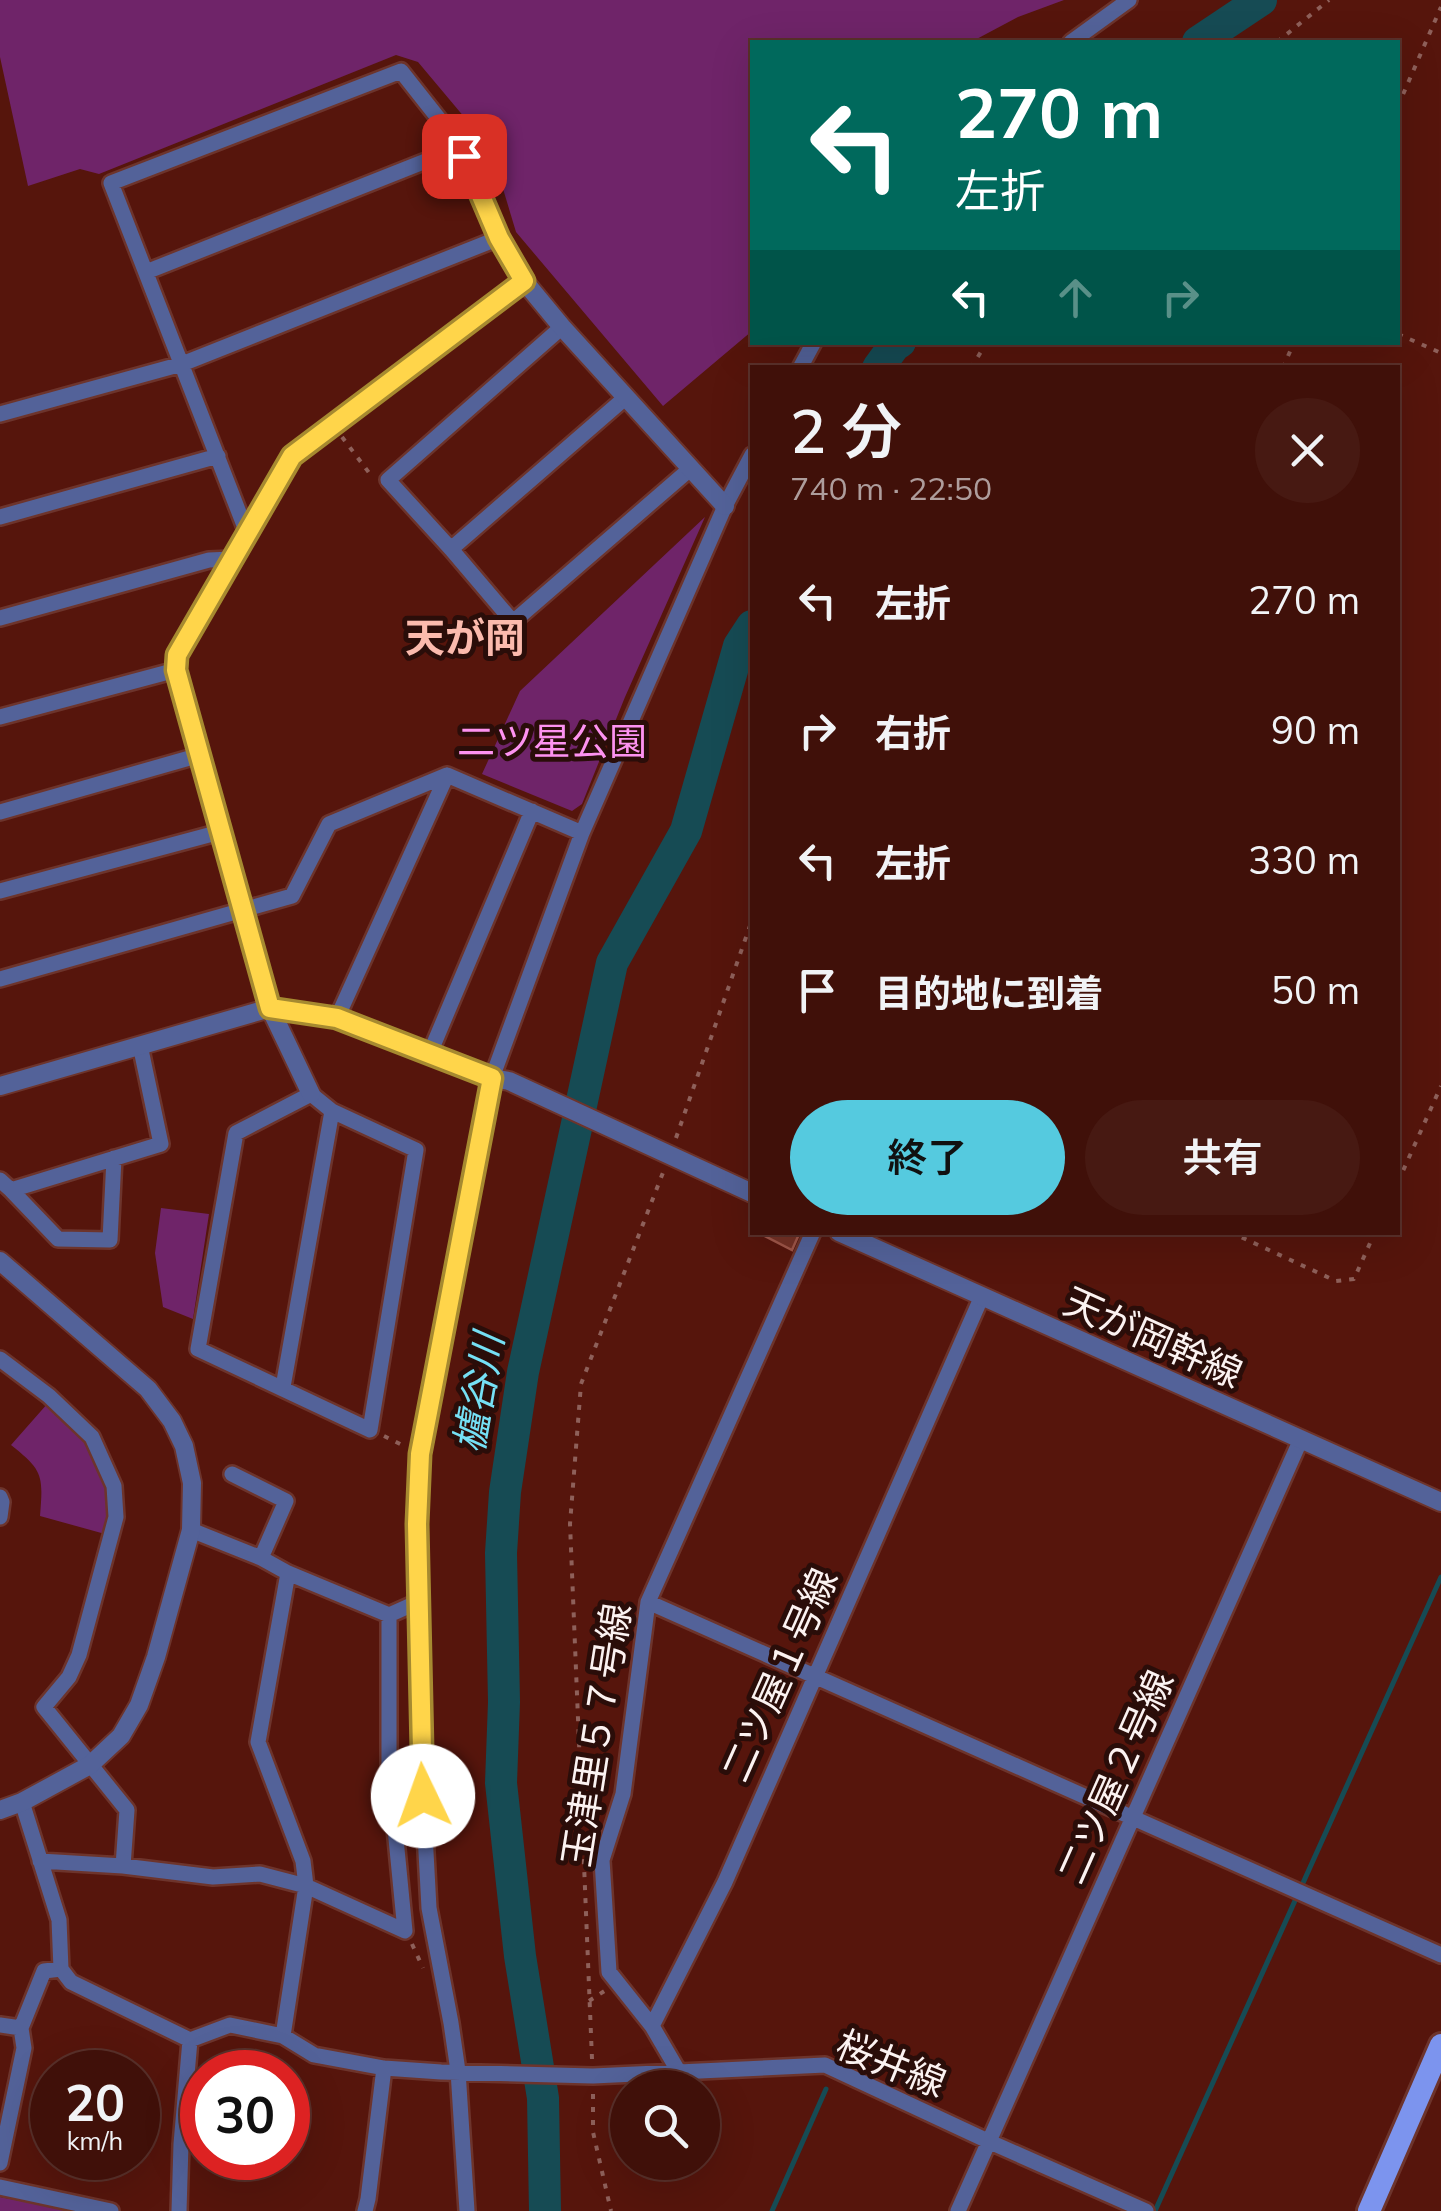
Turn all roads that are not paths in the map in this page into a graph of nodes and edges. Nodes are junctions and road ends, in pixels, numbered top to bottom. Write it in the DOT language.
graph roads {
  1 [pos="1128,0"];
  2 [pos="1074,40"];
  3 [pos="461,147"];
  4 [pos="499,238"];
  5 [pos="146,272"];
  6 [pos="524,281"];
  7 [pos="562,327"];
  8 [pos="182,364"];
  9 [pos="626,398"];
  10 [pos="0,414"];
  11 [pos="218,456"];
  12 [pos="750,459"];
  13 [pos="690,469"];
  14 [pos="724,506"];
  15 [pos="0,517"];
  16 [pos="247,532"];
  17 [pos="451,549"];
  18 [pos="232,559"];
  19 [pos="0,618"];
  20 [pos="176,670"];
  21 [pos="0,717"];
  22 [pos="200,755"];
  23 [pos="446,776"];
  24 [pos="532,811"];
  25 [pos="0,812"];
  26 [pos="220,832"];
  27 [pos="582,833"];
  28 [pos="0,891"];
  29 [pos="242,910"];
  30 [pos="0,979"];
  31 [pos="270,1008"];
  32 [pos="337,1018"];
  33 [pos="140,1045"];
  34 [pos="430,1054"];
  35 [pos="501,1079"];
  36 [pos="0,1086"];
  37 [pos="311,1094"];
  38 [pos="332,1111"];
  39 [pos="114,1158"];
  40 [pos="6,1185"];
  41 [pos="750,1192"];
  42 [pos="813,1235"];
  43 [pos="846,1235"];
  44 [pos="0,1261"];
  45 [pos="982,1296"];
  46 [pos="0,1359"];
  47 [pos="283,1387"];
  48 [pos="1302,1440"];
  49 [pos="232,1474"];
  50 [pos="0,1497"];
  51 [pos="1441,1502"];
  52 [pos="0,1517"];
  53 [pos="191,1530"];
  54 [pos="261,1558"];
  55 [pos="288,1573"];
  56 [pos="418,1602"];
  57 [pos="648,1602"];
  58 [pos="389,1614"];
  59 [pos="816,1675"];
  60 [pos="90,1766"];
  61 [pos="22,1802"];
  62 [pos="0,1810"];
  63 [pos="1133,1818"];
  64 [pos="40,1861"];
  65 [pos="123,1866"];
  66 [pos="306,1886"];
  67 [pos="1441,1954"];
  68 [pos="60,1970"];
  69 [pos="0,2025"];
  70 [pos="652,2026"];
  71 [pos="22,2028"];
  72 [pos="283,2036"];
  73 [pos="190,2040"];
  74 [pos="1441,2045"];
  75 [pos="384,2068"];
  76 [pos="678,2070"];
  77 [pos="465,2072"];
  78 [pos="720,2072"];
  79 [pos="610,2076"];
  80 [pos="990,2142"];
  81 [pos="0,2163"];
  82 [pos="0,2187"];
  83 [pos="111,2211"];
  84 [pos="178,2211"];
  85 [pos="365,2211"];
  86 [pos="467,2211"];
  87 [pos="958,2211"];
  88 [pos="1146,2211"];
  89 [pos="1369,2211"];
  1 -- 2 [label="street"];
  3 -- 4 [label="street"];
  3 -- 5 [label="street"];
  3 -- 5 [label="street"];
  4 -- 6 [label="street"];
  4 -- 8 [label="street"];
  5 -- 8 [label="street"];
  6 -- 7 [label="street"];
  6 -- 16 [label="street"];
  7 -- 9 [label="street"];
  7 -- 17 [label="street"];
  8 -- 10 [label="street"];
  8 -- 11 [label="street"];
  9 -- 13 [label="street"];
  9 -- 17 [label="street"];
  11 -- 15 [label="street"];
  11 -- 16 [label="street"];
  12 -- 14 [label="street"];
  13 -- 14 [label="street"];
  13 -- 17 [label="street"];
  14 -- 27 [label="street"];
  16 -- 18 [label="street"];
  18 -- 19 [label="street"];
  18 -- 20 [label="street"];
  20 -- 21 [label="street"];
  20 -- 22 [label="street"];
  22 -- 25 [label="street"];
  22 -- 26 [label="street"];
  23 -- 24 [label="street"];
  23 -- 29 [label="street"];
  23 -- 32 [label="street"];
  24 -- 27 [label="street"];
  24 -- 34 [label="street"];
  26 -- 28 [label="street"];
  26 -- 29 [label="street"];
  27 -- 35 [label="street"];
  29 -- 30 [label="street"];
  29 -- 31 [label="street"];
  31 -- 32 [label="street"];
  31 -- 33 [label="street"];
  31 -- 37 [label="street"];
  32 -- 34 [label="street"];
  33 -- 36 [label="street"];
  33 -- 39 [label="street"];
  34 -- 35 [label="street"];
  35 -- 41 [label="street"];
  35 -- 56 [label="street"];
  37 -- 38 [label="street"];
  37 -- 47 [label="street"];
  38 -- 47 [label="street"];
  38 -- 47 [label="street"];
  39 -- 40 [label="street"];
  39 -- 40 [label="street"];
  42 -- 57 [label="street, 玉津里５７号線"];
  43 -- 45 [label="street, 天が岡幹線"];
  44 -- 53 [label="street"];
  45 -- 48 [label="street, 天が岡幹線"];
  45 -- 59 [label="street, 二ツ屋１号線"];
  46 -- 60 [label="street"];
  48 -- 51 [label="street, 天が岡幹線"];
  48 -- 63 [label="street, 二ツ屋２号線"];
  49 -- 54 [label="street"];
  50 -- 52 [label="street"];
  53 -- 54 [label="street"];
  53 -- 60 [label="street"];
  54 -- 55 [label="street"];
  55 -- 58 [label="street"];
  55 -- 66 [label="street"];
  56 -- 58 [label="street"];
  56 -- 77 [label="street"];
  57 -- 59 [label="street"];
  57 -- 70 [label="street, 玉津里５７号線"];
  58 -- 66 [label="street"];
  59 -- 63 [label="street"];
  59 -- 70 [label="street, 二ツ屋１号線"];
  60 -- 61 [label="street"];
  60 -- 65 [label="street"];
  61 -- 62 [label="street"];
  61 -- 64 [label="street"];
  63 -- 67 [label="street"];
  63 -- 80 [label="street, 二ツ屋２号線"];
  64 -- 65 [label="street"];
  64 -- 68 [label="street"];
  65 -- 66 [label="street"];
  66 -- 72 [label="street"];
  68 -- 71 [label="street"];
  68 -- 73 [label="street"];
  69 -- 71 [label="street"];
  70 -- 76 [label="street"];
  71 -- 81 [label="street"];
  72 -- 73 [label="street, 桜井線"];
  72 -- 75 [label="street, 桜井線"];
  73 -- 84 [label="street"];
  74 -- 89 [label="main road"];
  75 -- 77 [label="street, 桜井線"];
  75 -- 85 [label="street"];
  77 -- 79 [label="street, 桜井線"];
  77 -- 86 [label="street"];
  78 -- 80 [label="street, 桜井線"];
  80 -- 87 [label="street, 二ツ屋２号線"];
  80 -- 88 [label="street, 桜井線"];
  82 -- 83 [label="street"];
}
